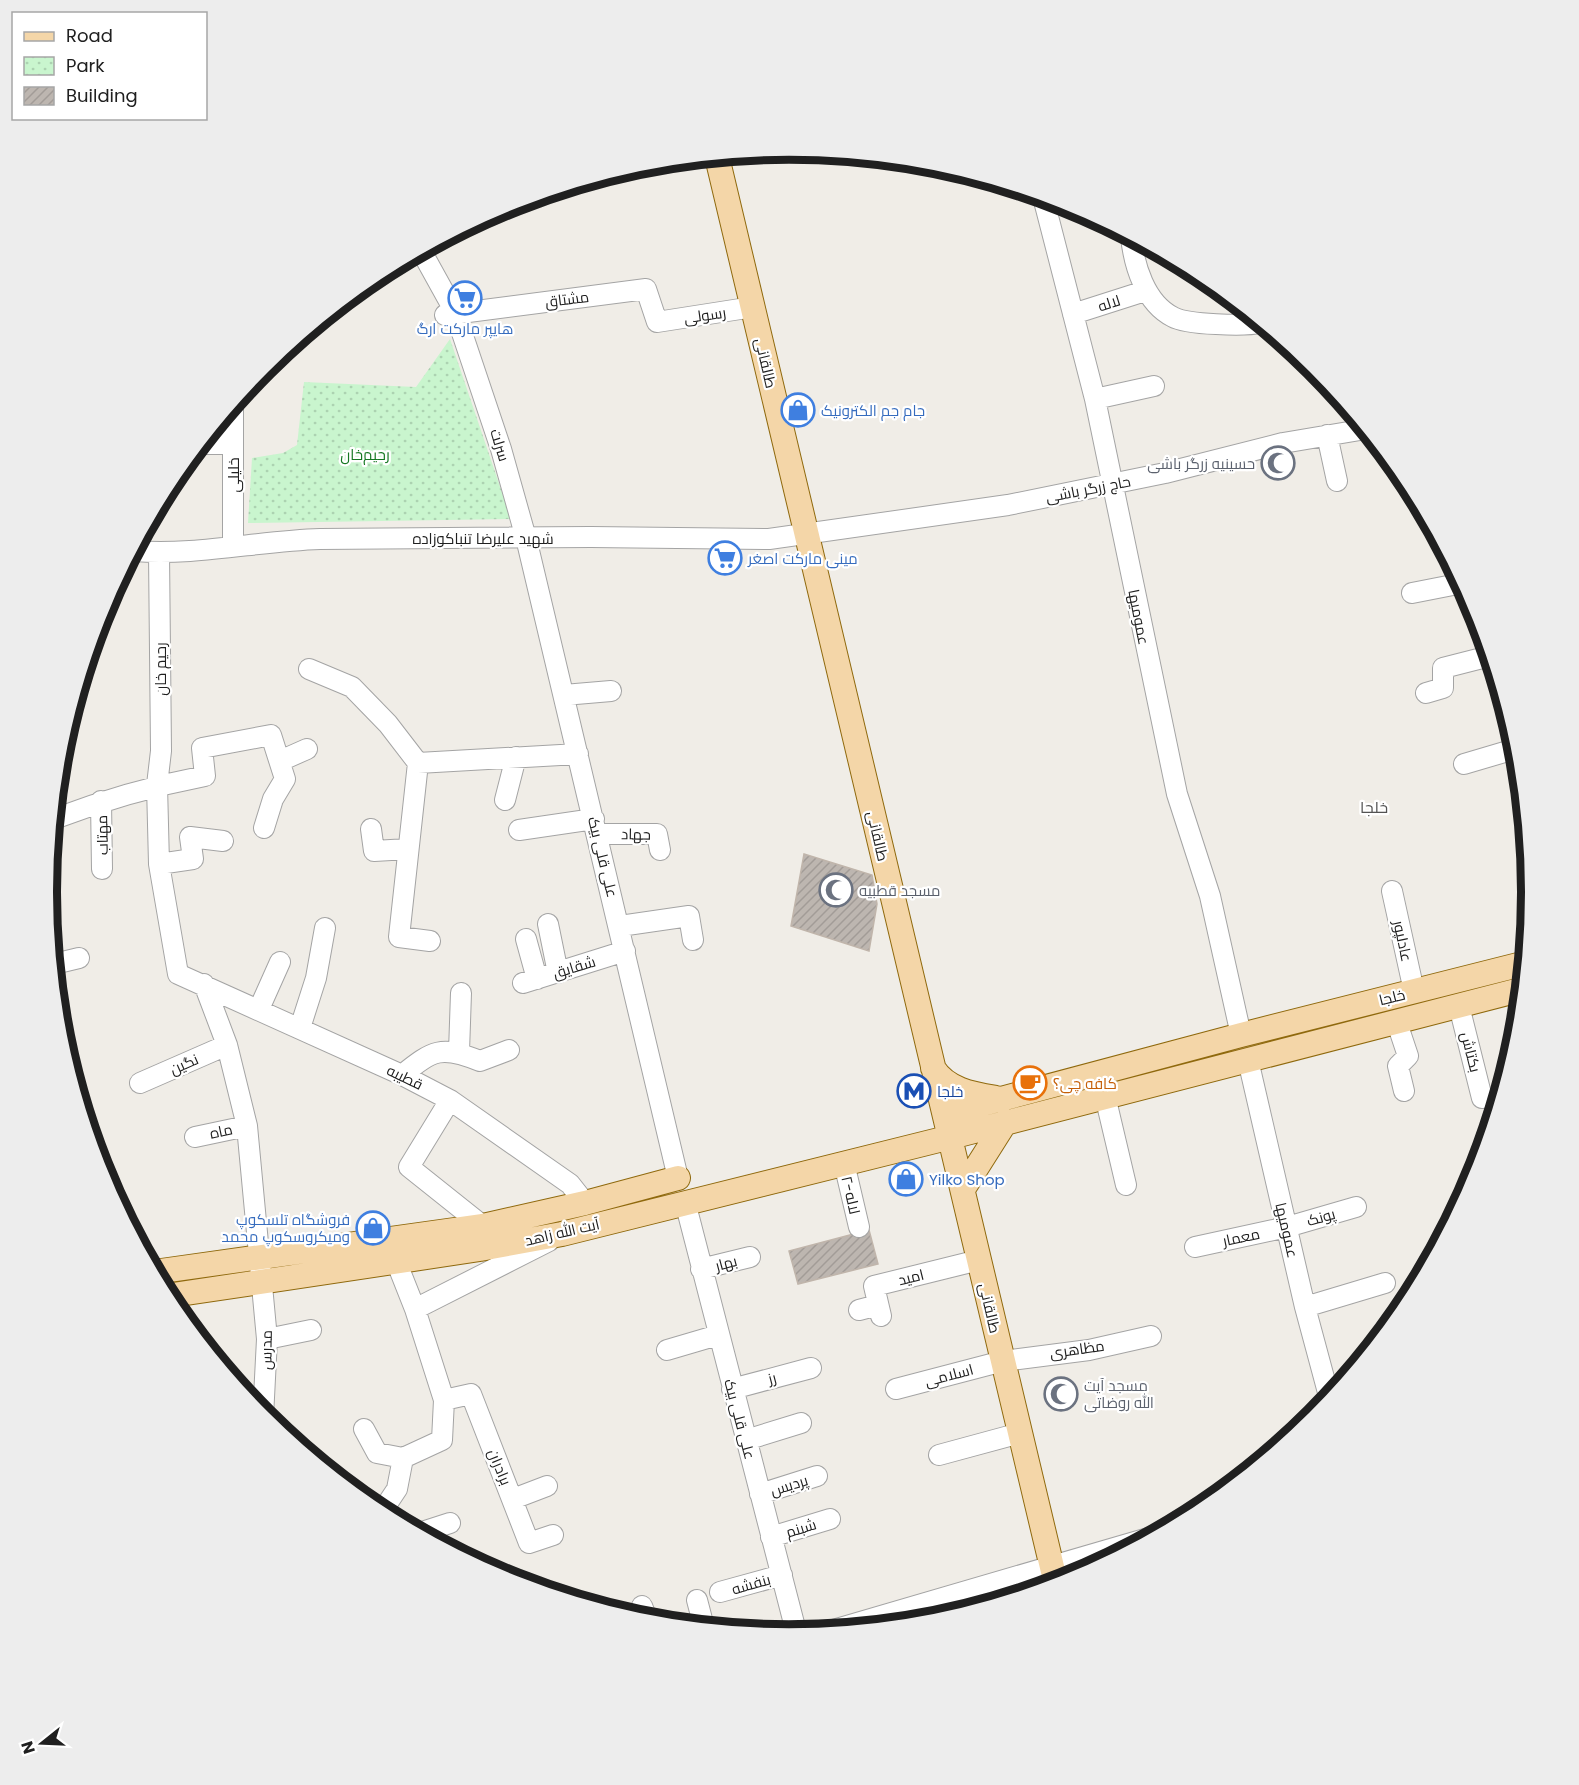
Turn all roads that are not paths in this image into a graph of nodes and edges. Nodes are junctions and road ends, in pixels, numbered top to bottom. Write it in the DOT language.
graph roads {
  1 [pos="719,164"];
  2 [pos="1045,207"];
  3 [pos="1133,246"];
  4 [pos="426,257"];
  5 [pos="1145,291"];
  6 [pos="753,307"];
  7 [pos="450,314"];
  8 [pos="1073,314"];
  9 [pos="657,322"];
  10 [pos="1251,325"];
  11 [pos="1154,386"];
  12 [pos="1095,399"];
  13 [pos="233,417"];
  14 [pos="1357,430"];
  15 [pos="1327,435"];
  16 [pos="211,444"];
  17 [pos="233,444"];
  18 [pos="1337,481"];
  19 [pos="1114,484"];
  20 [pos="807,534"];
  21 [pos="526,538"];
  22 [pos="233,545"];
  23 [pos="142,551"];
  24 [pos="159,553"];
  25 [pos="1454,586"];
  26 [pos="1412,593"];
  27 [pos="1483,658"];
  28 [pos="309,669"];
  29 [pos="610,691"];
  30 [pos="1426,693"];
  31 [pos="564,695"];
  32 [pos="308,749"];
  33 [pos="1508,751"];
  34 [pos="578,754"];
  35 [pos="516,757"];
  36 [pos="280,761"];
  37 [pos="418,763"];
  38 [pos="1464,764"];
  39 [pos="157,785"];
  40 [pos="505,800"];
  41 [pos="101,801"];
  42 [pos="61,816"];
  43 [pos="596,826"];
  44 [pos="264,828"];
  45 [pos="371,829"];
  46 [pos="519,830"];
  47 [pos="223,841"];
  48 [pos="408,849"];
  49 [pos="660,850"];
  50 [pos="159,864"];
  51 [pos="102,868"];
  52 [pos="1392,891"];
  53 [pos="548,924"];
  54 [pos="620,926"];
  55 [pos="325,928"];
  56 [pos="526,939"];
  57 [pos="693,940"];
  58 [pos="430,941"];
  59 [pos="625,951"];
  60 [pos="79,958"];
  61 [pos="61,962"];
  62 [pos="280,962"];
  63 [pos="1518,964"];
  64 [pos="558,973"];
  65 [pos="204,984"];
  66 [pos="1516,990"];
  67 [pos="1414,991"];
  68 [pos="461,993"];
  69 [pos="1459,1005"];
  70 [pos="259,1009"];
  71 [pos="1397,1023"];
  72 [pos="300,1028"];
  73 [pos="1241,1035"];
  74 [pos="227,1045"];
  75 [pos="509,1050"];
  76 [pos="459,1053"];
  77 [pos="1248,1060"];
  78 [pos="933,1068"];
  79 [pos="402,1075"];
  80 [pos="140,1083"];
  81 [pos="1404,1091"];
  82 [pos="1105,1096"];
  83 [pos="1482,1098"];
  84 [pos="450,1100"];
  85 [pos="1028,1104"];
  86 [pos="1002,1110"];
  87 [pos="948,1125"];
  88 [pos="247,1126"];
  89 [pos="195,1137"];
  90 [pos="844,1163"];
  91 [pos="678,1178"];
  92 [pos="1126,1185"];
  93 [pos="963,1189"];
  94 [pos="685,1202"];
  95 [pos="585,1203"];
  96 [pos="1356,1207"];
  97 [pos="483,1226"];
  98 [pos="858,1227"];
  99 [pos="1287,1227"];
  100 [pos="562,1233"];
  101 [pos="1195,1247"];
  102 [pos="261,1257"];
  103 [pos="750,1257"];
  104 [pos="979,1260"];
  105 [pos="396,1262"];
  106 [pos="702,1269"];
  107 [pos="162,1271"];
  108 [pos="263,1282"];
  109 [pos="1385,1283"];
  110 [pos="177,1294"];
  111 [pos="1305,1307"];
  112 [pos="415,1309"];
  113 [pos="859,1310"];
  114 [pos="311,1330"];
  115 [pos="718,1335"];
  116 [pos="1151,1336"];
  117 [pos="267,1339"];
  118 [pos="667,1350"];
  119 [pos="1003,1361"];
  120 [pos="811,1368"];
  121 [pos="1331,1384"];
  122 [pos="732,1389"];
  123 [pos="896,1389"];
  124 [pos="444,1400"];
  125 [pos="264,1401"];
  126 [pos="801,1423"];
  127 [pos="364,1429"];
  128 [pos="1020,1433"];
  129 [pos="746,1440"];
  130 [pos="939,1455"];
  131 [pos="403,1458"];
  132 [pos="817,1476"];
  133 [pos="547,1486"];
  134 [pos="760,1494"];
  135 [pos="513,1499"];
  136 [pos="387,1505"];
  137 [pos="830,1519"];
  138 [pos="450,1523"];
  139 [pos="429,1530"];
  140 [pos="553,1535"];
  141 [pos="771,1537"];
  142 [pos="1084,1562"];
  143 [pos="1053,1574"];
  144 [pos="782,1575"];
  145 [pos="720,1592"];
  146 [pos="697,1600"];
  147 [pos="702,1620"];
  148 [pos="873,1620"];
  149 [pos="794,1625"];
  1 -- 6 [label="main road, طالقانی"];
  2 -- 8 [label="street, عمومیها"];
  3 -- 5 [label="street"];
  4 -- 7 [label="street, سرلت"];
  5 -- 8 [label="street, لاله"];
  5 -- 10 [label="street"];
  6 -- 9 [label="street, رسولی"];
  6 -- 20 [label="main road, طالقانی"];
  7 -- 9 [label="street, مشتاق"];
  7 -- 21 [label="street, سرلت"];
  8 -- 12 [label="street, عمومیها"];
  11 -- 12 [label="street"];
  12 -- 19 [label="street, عمومیها"];
  13 -- 17 [label="street, خلیلی"];
  14 -- 15 [label="street, حاج زرگر باشی"];
  15 -- 18 [label="street"];
  15 -- 19 [label="street, حاج زرگر باشی"];
  16 -- 17 [label="street"];
  17 -- 22 [label="street, خلیلی"];
  19 -- 20 [label="street, حاج زرگر باشی"];
  19 -- 73 [label="street, عمومیها"];
  20 -- 21 [label="street, شهید علیرضا تنباکوزاده"];
  20 -- 78 [label="main road, طالقانی"];
  21 -- 22 [label="street, شهید علیرضا تنباکوزاده"];
  21 -- 31 [label="street, علی قلی بیک"];
  22 -- 24 [label="street, شهید علیرضا تنباکوزاده"];
  23 -- 24 [label="street, شهید علیرضا تنباکوزاده"];
  24 -- 39 [label="street, رحیم خان"];
  25 -- 26 [label="street"];
  27 -- 30 [label="street"];
  28 -- 37 [label="street"];
  29 -- 31 [label="street"];
  31 -- 34 [label="street, علی قلی بیک"];
  32 -- 36 [label="street"];
  33 -- 38 [label="street"];
  34 -- 35 [label="street"];
  34 -- 43 [label="street, علی قلی بیک"];
  35 -- 37 [label="street"];
  35 -- 40 [label="street"];
  36 -- 39 [label="street"];
  36 -- 44 [label="street"];
  37 -- 48 [label="street"];
  39 -- 41 [label="street"];
  39 -- 50 [label="street, قطیبه"];
  41 -- 42 [label="street"];
  41 -- 51 [label="street, مهتاب"];
  43 -- 46 [label="street"];
  43 -- 49 [label="street, جهاد"];
  43 -- 54 [label="street, علی قلی بیک"];
  45 -- 48 [label="street"];
  47 -- 50 [label="street"];
  48 -- 58 [label="street"];
  50 -- 65 [label="street, قطیبه"];
  52 -- 67 [label="street, عادلپور"];
  53 -- 64 [label="street"];
  54 -- 57 [label="street"];
  54 -- 59 [label="street, علی قلی بیک"];
  55 -- 72 [label="street"];
  56 -- 64 [label="street, شقایق"];
  59 -- 64 [label="street, شقایق"];
  59 -- 91 [label="street, علی قلی بیک"];
  60 -- 61 [label="street"];
  62 -- 70 [label="street"];
  63 -- 67 [label="main road, خلجا"];
  65 -- 70 [label="street, قطیبه"];
  65 -- 74 [label="street"];
  66 -- 69 [label="main road, خلجا"];
  67 -- 73 [label="main road, خلجا"];
  68 -- 76 [label="street"];
  69 -- 71 [label="main road, خلجا"];
  69 -- 83 [label="street, بکتاش"];
  70 -- 72 [label="street, قطیبه"];
  71 -- 77 [label="main road, خلجا"];
  71 -- 81 [label="street"];
  72 -- 79 [label="street, قطیبه"];
  73 -- 85 [label="main road, خلجا"];
  74 -- 80 [label="street, نگین"];
  74 -- 88 [label="street"];
  75 -- 76 [label="street"];
  76 -- 79 [label="street"];
  77 -- 82 [label="main road, خلجا"];
  77 -- 99 [label="street, عمومیها"];
  78 -- 86 [label="main road"];
  78 -- 87 [label="main road, طالقانی"];
  79 -- 84 [label="street, قطیبه"];
  82 -- 85 [label="main road, خلجا"];
  82 -- 92 [label="street"];
  84 -- 95 [label="street, قطیبه"];
  84 -- 97 [label="street"];
  85 -- 86 [label="main road, خلجا"];
  86 -- 87 [label="main road, خلجا"];
  86 -- 93 [label="main road"];
  87 -- 90 [label="main road, آیت الله زاهد"];
  87 -- 93 [label="main road, طالقانی"];
  88 -- 89 [label="street, ماه"];
  88 -- 102 [label="street"];
  90 -- 94 [label="main road, آیت الله زاهد"];
  90 -- 98 [label="street, ۲-لاله"];
  91 -- 95 [label="main road, آیت الله زاهد"];
  93 -- 104 [label="main road, طالقانی"];
  94 -- 100 [label="main road, آیت الله زاهد"];
  94 -- 106 [label="street, علی قلی بیک"];
  95 -- 97 [label="main road, آیت الله زاهد"];
  96 -- 99 [label="street, پونک"];
  97 -- 102 [label="main road, آیت الله زاهد"];
  99 -- 101 [label="street, معمار"];
  99 -- 111 [label="street, عمومیها"];
  100 -- 105 [label="main road, آیت الله زاهد"];
  100 -- 112 [label="street"];
  102 -- 107 [label="main road, آیت الله زاهد"];
  102 -- 108 [label="street, مدرس"];
  103 -- 106 [label="street, بهار"];
  104 -- 113 [label="street, امید"];
  104 -- 119 [label="main road, طالقانی"];
  105 -- 108 [label="main road, آیت الله زاهد"];
  105 -- 112 [label="street"];
  106 -- 115 [label="street, علی قلی بیک"];
  108 -- 110 [label="main road, آیت الله زاهد"];
  108 -- 117 [label="street, مدرس"];
  109 -- 111 [label="street"];
  111 -- 121 [label="street, عمومیها"];
  112 -- 124 [label="street"];
  114 -- 117 [label="street"];
  115 -- 118 [label="street"];
  115 -- 122 [label="street, علی قلی بیک"];
  116 -- 119 [label="street, مظاهری"];
  117 -- 125 [label="street, مدرس"];
  119 -- 123 [label="street, اسلامی"];
  119 -- 128 [label="main road, طالقانی"];
  120 -- 122 [label="street, رز"];
  122 -- 129 [label="street, علی قلی بیک"];
  124 -- 131 [label="street"];
  124 -- 135 [label="street, برادران"];
  126 -- 129 [label="street"];
  127 -- 131 [label="street"];
  128 -- 130 [label="street"];
  128 -- 143 [label="main road, طالقانی"];
  129 -- 134 [label="street, علی قلی بیک"];
  131 -- 136 [label="street"];
  132 -- 134 [label="street, پردیس"];
  133 -- 135 [label="street"];
  134 -- 141 [label="street, علی قلی بیک"];
  135 -- 140 [label="street, برادران"];
  137 -- 141 [label="street, شبنم"];
  138 -- 139 [label="street"];
  141 -- 144 [label="street, علی قلی بیک"];
  142 -- 143 [label="street"];
  143 -- 148 [label="street"];
  144 -- 145 [label="street, بنفشه"];
  144 -- 149 [label="street, علی قلی بیک"];
  146 -- 147 [label="street"];
}
